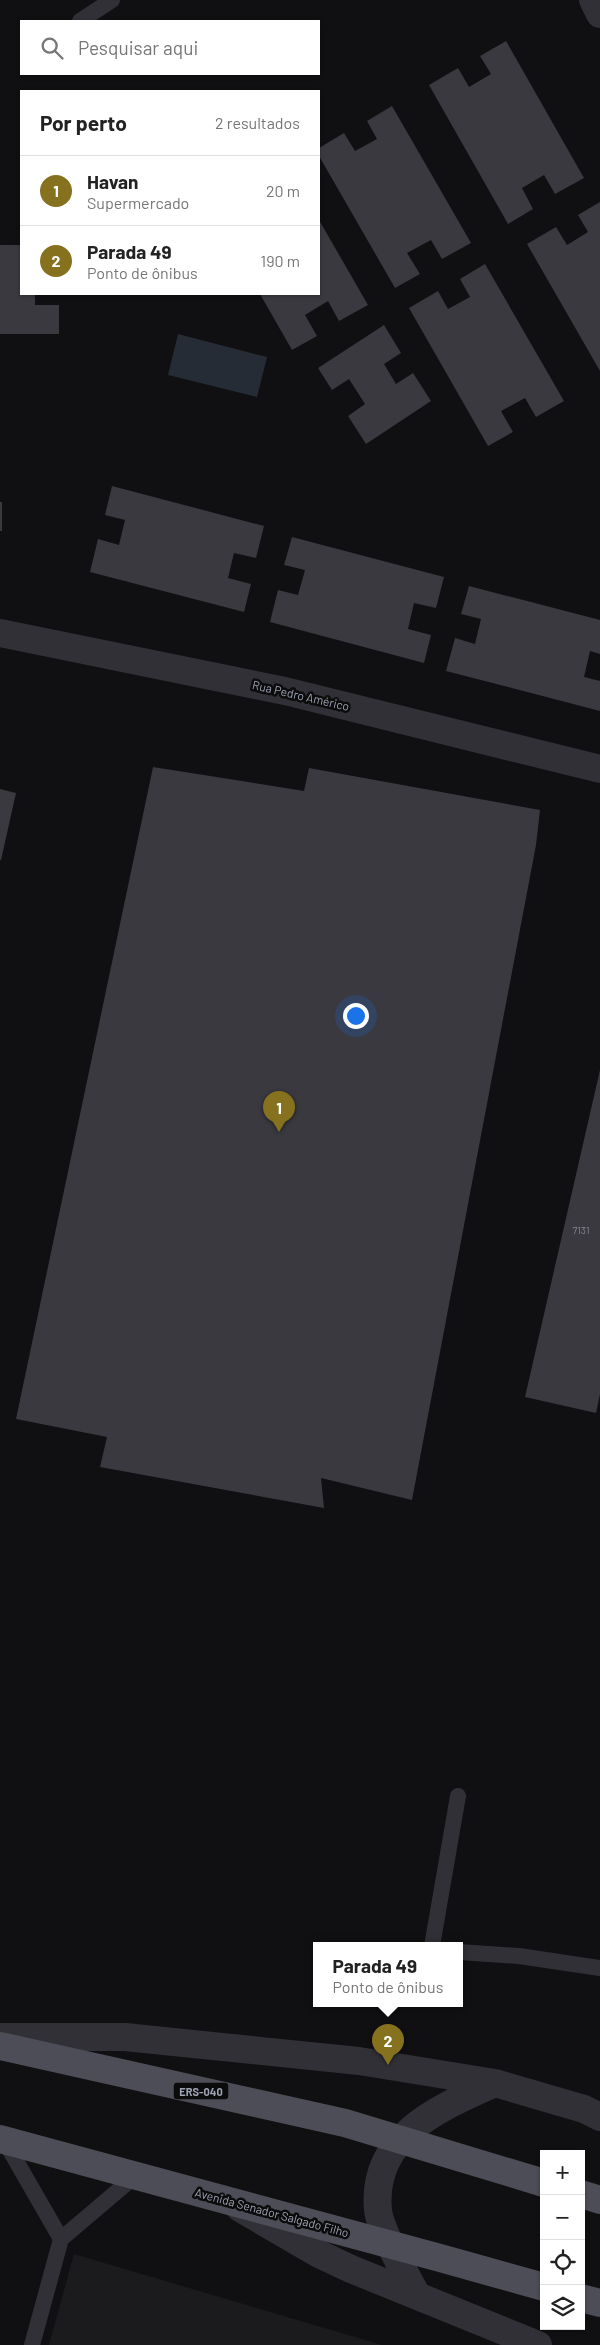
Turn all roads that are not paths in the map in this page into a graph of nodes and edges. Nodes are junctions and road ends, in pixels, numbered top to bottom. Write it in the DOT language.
graph roads {
  1 [pos="112,0"];
  2 [pos="593,0"];
  3 [pos="600,14"];
  4 [pos="82,20"];
  5 [pos="0,633"];
  6 [pos="600,769"];
  7 [pos="458,1796"];
  8 [pos="433,1942"];
  9 [pos="463,1952"];
  10 [pos="600,1968"];
  11 [pos="0,2037"];
  12 [pos="0,2046"];
  13 [pos="495,2083"];
  14 [pos="600,2117"];
  15 [pos="400,2138"];
  16 [pos="2,2140"];
  17 [pos="134,2176"];
  18 [pos="540,2181"];
  19 [pos="584,2195"];
  20 [pos="228,2200"];
  21 [pos="600,2200"];
  22 [pos="61,2239"];
  23 [pos="390,2244"];
  24 [pos="540,2286"];
  25 [pos="416,2294"];
  26 [pos="585,2299"];
  27 [pos="600,2303"];
  28 [pos="32,2345"];
  29 [pos="538,2345"];
  1 -- 4 [label="lane"];
  2 -- 3 [label="street"];
  5 -- 6 [label="street, Rua Pedro Américo"];
  7 -- 8 [label="lane"];
  9 -- 10 [label="lane"];
  11 -- 13 [label="street"];
  12 -- 15 [label="main road, ERS-040"];
  13 -- 14 [label="street"];
  13 -- 15 [label="street"];
  15 -- 18 [label="main road, ERS-040"];
  15 -- 23 [label="street"];
  16 -- 17 [label="main road, Avenida Senador Salgado Filho"];
  16 -- 22 [label="lane"];
  17 -- 20 [label="main road, Avenida Senador Salgado Filho"];
  17 -- 22 [label="lane"];
  19 -- 21 [label="main road"];
  20 -- 23 [label="main road, Avenida Senador Salgado Filho"];
  20 -- 25 [label="street"];
  22 -- 28 [label="lane"];
  23 -- 24 [label="main road, Avenida Senador Salgado Filho"];
  23 -- 25 [label="street"];
  25 -- 29 [label="street"];
  26 -- 27 [label="main road"];
}
